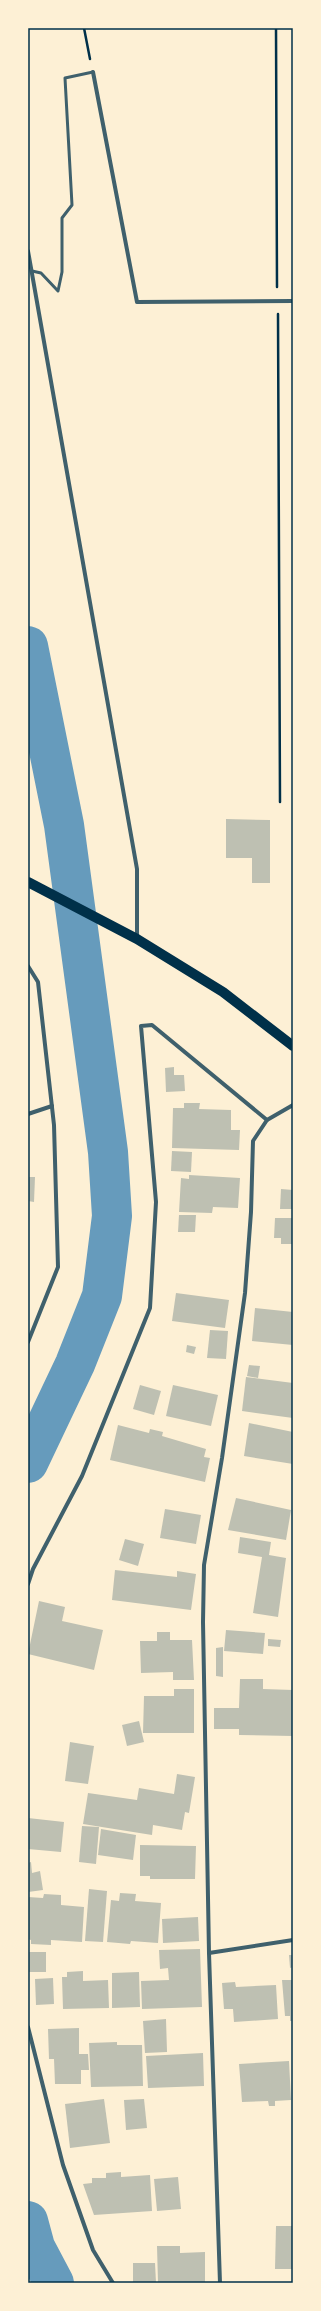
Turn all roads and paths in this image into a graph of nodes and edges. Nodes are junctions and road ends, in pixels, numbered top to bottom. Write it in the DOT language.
graph roads {
  1 [pos="84,28"];
  2 [pos="276,28"];
  3 [pos="93,72"];
  4 [pos="28,251"];
  5 [pos="32,271"];
  6 [pos="278,301"];
  7 [pos="293,301"];
  8 [pos="280,802"];
  9 [pos="28,882"];
  10 [pos="137,938"];
  11 [pos="28,966"];
  12 [pos="293,1046"];
  13 [pos="293,1105"];
  14 [pos="52,1106"];
  15 [pos="28,1114"];
  16 [pos="267,1120"];
  17 [pos="28,1342"];
  18 [pos="28,1584"];
  19 [pos="293,1940"];
  20 [pos="209,1953"];
  21 [pos="28,2027"];
  22 [pos="112,2283"];
  23 [pos="220,2283"];
  1 -- 3 [label="path"];
  2 -- 6 [label="path"];
  3 -- 5 [label="lane"];
  3 -- 6 [label="street"];
  4 -- 5 [label="street"];
  5 -- 10 [label="street"];
  6 -- 7 [label="street"];
  6 -- 8 [label="path"];
  9 -- 10 [label="main road"];
  10 -- 12 [label="main road"];
  11 -- 14 [label="street"];
  13 -- 16 [label="street"];
  14 -- 15 [label="street"];
  14 -- 17 [label="street"];
  16 -- 18 [label="street"];
  16 -- 20 [label="street"];
  19 -- 20 [label="street"];
  20 -- 23 [label="street"];
  21 -- 22 [label="street"];
}
